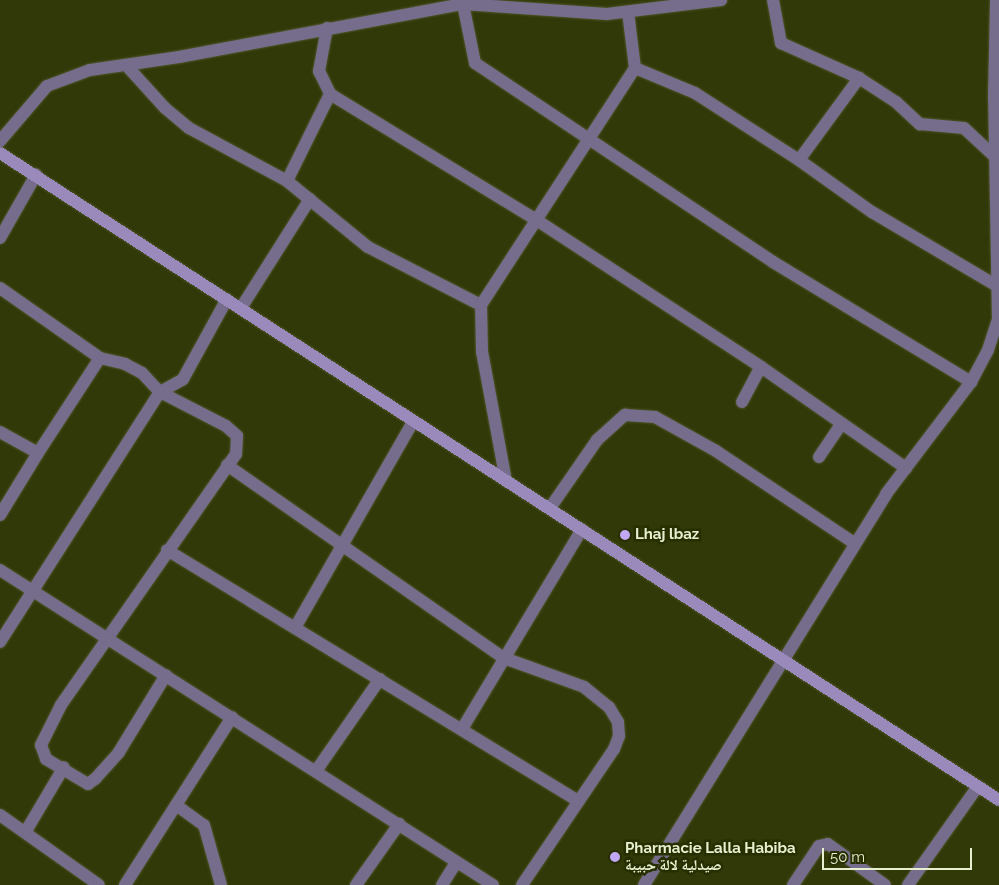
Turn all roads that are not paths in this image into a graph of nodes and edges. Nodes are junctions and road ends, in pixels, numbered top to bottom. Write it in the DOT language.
graph roads {
  1 [pos="721,0"];
  2 [pos="774,0"];
  3 [pos="996,0"];
  4 [pos="463,4"];
  5 [pos="628,12"];
  6 [pos="327,28"];
  7 [pos="126,65"];
  8 [pos="635,68"];
  9 [pos="859,78"];
  10 [pos="330,94"];
  11 [pos="588,140"];
  12 [pos="0,141"];
  13 [pos="0,153"];
  14 [pos="994,156"];
  15 [pos="799,160"];
  16 [pos="36,175"];
  17 [pos="288,181"];
  18 [pos="310,199"];
  19 [pos="535,219"];
  20 [pos="0,238"];
  21 [pos="997,286"];
  22 [pos="0,288"];
  23 [pos="227,299"];
  24 [pos="481,305"];
  25 [pos="241,308"];
  26 [pos="100,358"];
  27 [pos="761,368"];
  28 [pos="971,382"];
  29 [pos="160,392"];
  30 [pos="742,402"];
  31 [pos="413,422"];
  32 [pos="841,424"];
  33 [pos="0,432"];
  34 [pos="38,453"];
  35 [pos="819,457"];
  36 [pos="227,465"];
  37 [pos="906,468"];
  38 [pos="506,480"];
  39 [pos="550,508"];
  40 [pos="0,515"];
  41 [pos="582,529"];
  42 [pos="854,543"];
  43 [pos="340,545"];
  44 [pos="168,550"];
  45 [pos="0,570"];
  46 [pos="32,590"];
  47 [pos="296,626"];
  48 [pos="108,638"];
  49 [pos="0,642"];
  50 [pos="504,658"];
  51 [pos="780,661"];
  52 [pos="166,675"];
  53 [pos="380,679"];
  54 [pos="232,717"];
  55 [pos="462,729"];
  56 [pos="64,767"];
  57 [pos="316,771"];
  58 [pos="978,786"];
  59 [pos="999,800"];
  60 [pos="578,801"];
  61 [pos="176,805"];
  62 [pos="0,815"];
  63 [pos="399,824"];
  64 [pos="26,831"];
  65 [pos="456,864"];
  66 [pos="99,885"];
  67 [pos="125,885"];
  68 [pos="221,885"];
  69 [pos="356,885"];
  70 [pos="442,885"];
  71 [pos="493,885"];
  72 [pos="522,885"];
  73 [pos="644,885"];
  74 [pos="793,885"];
  75 [pos="885,885"];
  76 [pos="908,885"];
  1 -- 5 [label="street"];
  2 -- 9 [label="street"];
  3 -- 14 [label="street"];
  4 -- 5 [label="street"];
  4 -- 6 [label="street"];
  4 -- 11 [label="street"];
  5 -- 8 [label="street"];
  6 -- 7 [label="street"];
  6 -- 10 [label="street"];
  7 -- 12 [label="street"];
  7 -- 17 [label="street"];
  8 -- 11 [label="street"];
  8 -- 15 [label="street"];
  9 -- 14 [label="street"];
  9 -- 15 [label="street"];
  10 -- 17 [label="street"];
  10 -- 19 [label="street"];
  11 -- 19 [label="street"];
  11 -- 28 [label="street"];
  13 -- 16 [label="street"];
  14 -- 21 [label="street"];
  15 -- 21 [label="street"];
  16 -- 20 [label="street"];
  16 -- 23 [label="street"];
  17 -- 18 [label="street"];
  18 -- 24 [label="street"];
  18 -- 25 [label="street"];
  19 -- 24 [label="street"];
  19 -- 27 [label="street"];
  21 -- 28 [label="street"];
  22 -- 26 [label="street"];
  23 -- 25 [label="street"];
  23 -- 29 [label="street"];
  24 -- 38 [label="street"];
  25 -- 31 [label="street"];
  26 -- 29 [label="street"];
  26 -- 34 [label="street"];
  27 -- 30 [label="street"];
  27 -- 32 [label="street"];
  28 -- 37 [label="street"];
  29 -- 36 [label="street"];
  29 -- 46 [label="street"];
  31 -- 38 [label="street"];
  31 -- 43 [label="street"];
  32 -- 35 [label="street"];
  32 -- 37 [label="street"];
  33 -- 34 [label="street"];
  34 -- 40 [label="street"];
  36 -- 43 [label="street"];
  36 -- 44 [label="street"];
  37 -- 42 [label="street"];
  38 -- 39 [label="street"];
  39 -- 41 [label="street"];
  39 -- 42 [label="street"];
  41 -- 50 [label="street"];
  41 -- 51 [label="street"];
  42 -- 51 [label="street"];
  43 -- 47 [label="street"];
  43 -- 50 [label="street"];
  44 -- 47 [label="street"];
  44 -- 48 [label="street"];
  45 -- 46 [label="street"];
  46 -- 48 [label="street"];
  46 -- 49 [label="street"];
  47 -- 53 [label="street"];
  48 -- 52 [label="street"];
  48 -- 56 [label="street"];
  50 -- 55 [label="street"];
  50 -- 60 [label="street"];
  51 -- 58 [label="street"];
  51 -- 73 [label="street"];
  52 -- 54 [label="street"];
  52 -- 56 [label="street"];
  53 -- 55 [label="street"];
  53 -- 57 [label="street"];
  54 -- 57 [label="street"];
  54 -- 61 [label="street"];
  55 -- 60 [label="street"];
  56 -- 64 [label="street"];
  57 -- 63 [label="street"];
  58 -- 59 [label="street"];
  58 -- 76 [label="street"];
  60 -- 72 [label="street"];
  61 -- 67 [label="street"];
  61 -- 68 [label="street"];
  62 -- 64 [label="street"];
  63 -- 65 [label="street"];
  63 -- 69 [label="street"];
  64 -- 66 [label="street"];
  65 -- 70 [label="street"];
  65 -- 71 [label="street"];
  74 -- 75 [label="street"];
}
